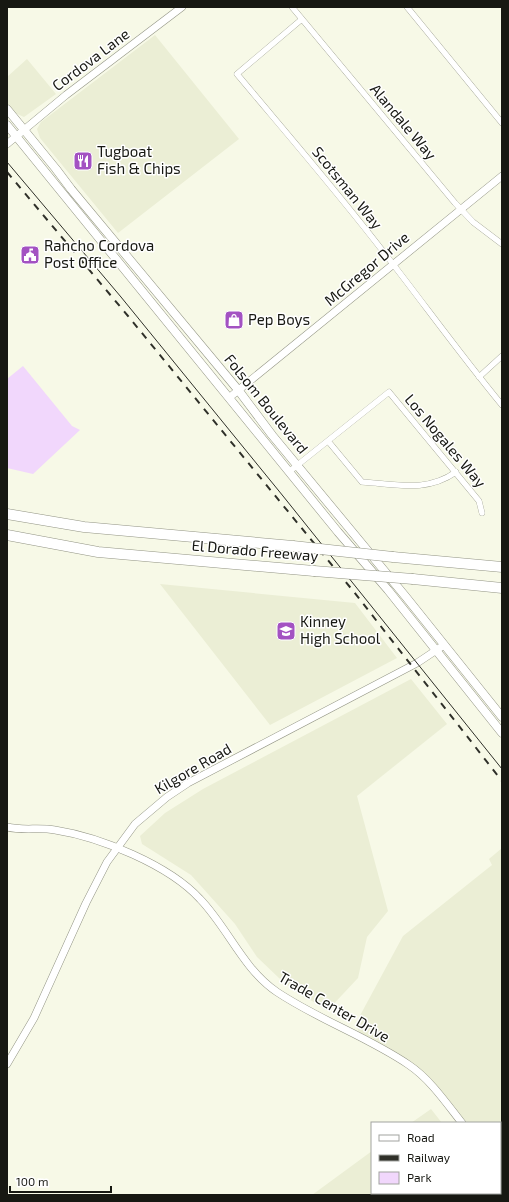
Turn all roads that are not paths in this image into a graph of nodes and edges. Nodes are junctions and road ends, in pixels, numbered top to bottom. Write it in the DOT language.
graph roads {
  1 [pos="182,7"];
  2 [pos="292,7"];
  3 [pos="407,7"];
  4 [pos="302,19"];
  5 [pos="7,109"];
  6 [pos="502,123"];
  7 [pos="7,125"];
  8 [pos="24,129"];
  9 [pos="16,136"];
  10 [pos="7,144"];
  11 [pos="502,176"];
  12 [pos="460,209"];
  13 [pos="93,231"];
  14 [pos="502,244"];
  15 [pos="126,253"];
  16 [pos="393,264"];
  17 [pos="502,356"];
  18 [pos="479,377"];
  19 [pos="238,390"];
  20 [pos="230,397"];
  21 [pos="502,405"];
  22 [pos="328,441"];
  23 [pos="297,466"];
  24 [pos="290,472"];
  25 [pos="456,472"];
  26 [pos="482,513"];
  27 [pos="7,514"];
  28 [pos="7,535"];
  29 [pos="502,567"];
  30 [pos="502,588"];
  31 [pos="444,645"];
  32 [pos="436,651"];
  33 [pos="502,717"];
  34 [pos="502,733"];
  35 [pos="7,827"];
  36 [pos="117,847"];
  37 [pos="7,1064"];
  38 [pos="461,1122"];
  1 -- 8 [label="street, Cordova Lane"];
  2 -- 4 [label="street, Alandale Way"];
  3 -- 6 [label="street"];
  4 -- 12 [label="street, Alandale Way"];
  4 -- 16 [label="street, Scotsman Way"];
  5 -- 8 [label="main road, Folsom Boulevard"];
  7 -- 9 [label="main road, Folsom Boulevard"];
  8 -- 9 [label="street, Cordova Lane"];
  8 -- 15 [label="main road, Folsom Boulevard"];
  9 -- 10 [label="street, Cordova Lane"];
  9 -- 13 [label="main road, Folsom Boulevard"];
  11 -- 12 [label="street, McGregor Drive"];
  12 -- 14 [label="street, Alandale Way"];
  12 -- 16 [label="street, McGregor Drive"];
  13 -- 15 [label="main road"];
  13 -- 20 [label="main road, Folsom Boulevard"];
  15 -- 19 [label="main road, Folsom Boulevard"];
  16 -- 18 [label="street, Scotsman Way"];
  16 -- 19 [label="street, McGregor Drive"];
  17 -- 18 [label="street"];
  18 -- 21 [label="street, Scotsman Way"];
  19 -- 20 [label="street, McGregor Drive"];
  19 -- 23 [label="main road, Folsom Boulevard"];
  20 -- 24 [label="main road, Folsom Boulevard"];
  22 -- 23 [label="street, Los Nogales Way"];
  22 -- 25 [label="street"];
  22 -- 25 [label="street, Los Nogales Way"];
  23 -- 24 [label="street, Los Nogales Way"];
  23 -- 31 [label="main road, Folsom Boulevard"];
  24 -- 32 [label="main road, Folsom Boulevard"];
  25 -- 26 [label="street, Los Nogales Way"];
  27 -- 29 [label="highway, El Dorado Freeway, bridge"];
  28 -- 30 [label="highway, El Dorado Freeway, bridge"];
  31 -- 32 [label="street, Kilgore Road"];
  31 -- 33 [label="main road, Folsom Boulevard"];
  32 -- 34 [label="main road, Folsom Boulevard"];
  32 -- 36 [label="street, Kilgore Road"];
  35 -- 36 [label="street, Trade Center Drive"];
  36 -- 37 [label="street, Kilgore Road"];
  36 -- 38 [label="street, Trade Center Drive"];
}
